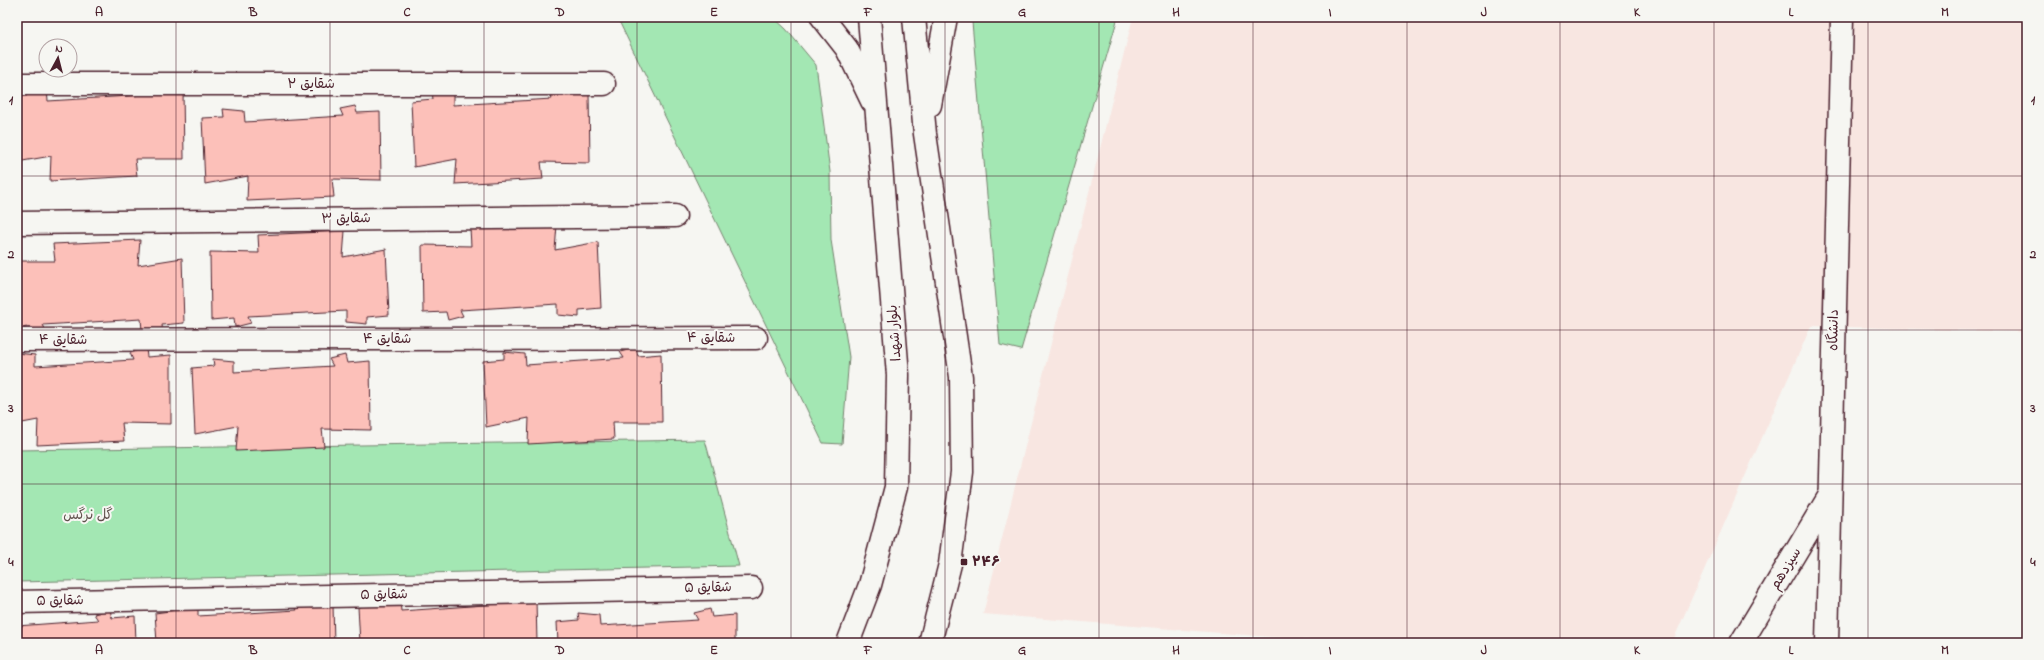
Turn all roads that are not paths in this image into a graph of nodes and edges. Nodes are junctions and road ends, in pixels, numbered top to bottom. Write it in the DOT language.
graph roads {
  1 [pos="822,17"];
  2 [pos="869,17"];
  3 [pos="914,17"];
  4 [pos="946,17"];
  5 [pos="1842,17"];
  6 [pos="17,84"];
  7 [pos="604,84"];
  8 [pos="878,113"];
  9 [pos="925,134"];
  10 [pos="675,216"];
  11 [pos="17,223"];
  12 [pos="756,338"];
  13 [pos="17,340"];
  14 [pos="1830,494"];
  15 [pos="751,588"];
  16 [pos="17,602"];
  17 [pos="848,643"];
  18 [pos="930,643"];
  19 [pos="1741,643"];
  20 [pos="1827,643"];
  1 -- 8 [label="street"];
  2 -- 8 [label="street, بلوار شهدا"];
  3 -- 9 [label="street"];
  4 -- 9 [label="street"];
  5 -- 14 [label="street, دانشگاه"];
  6 -- 7 [label="street, شقایق ۲"];
  8 -- 17 [label="street, بلوار شهدا"];
  9 -- 18 [label="street"];
  10 -- 11 [label="street, شقایق ۳"];
  12 -- 13 [label="street, شقایق ۴"];
  14 -- 19 [label="street, سیزدهم"];
  14 -- 20 [label="street, دانشگاه"];
  15 -- 16 [label="street, شقایق ۵"];
}
